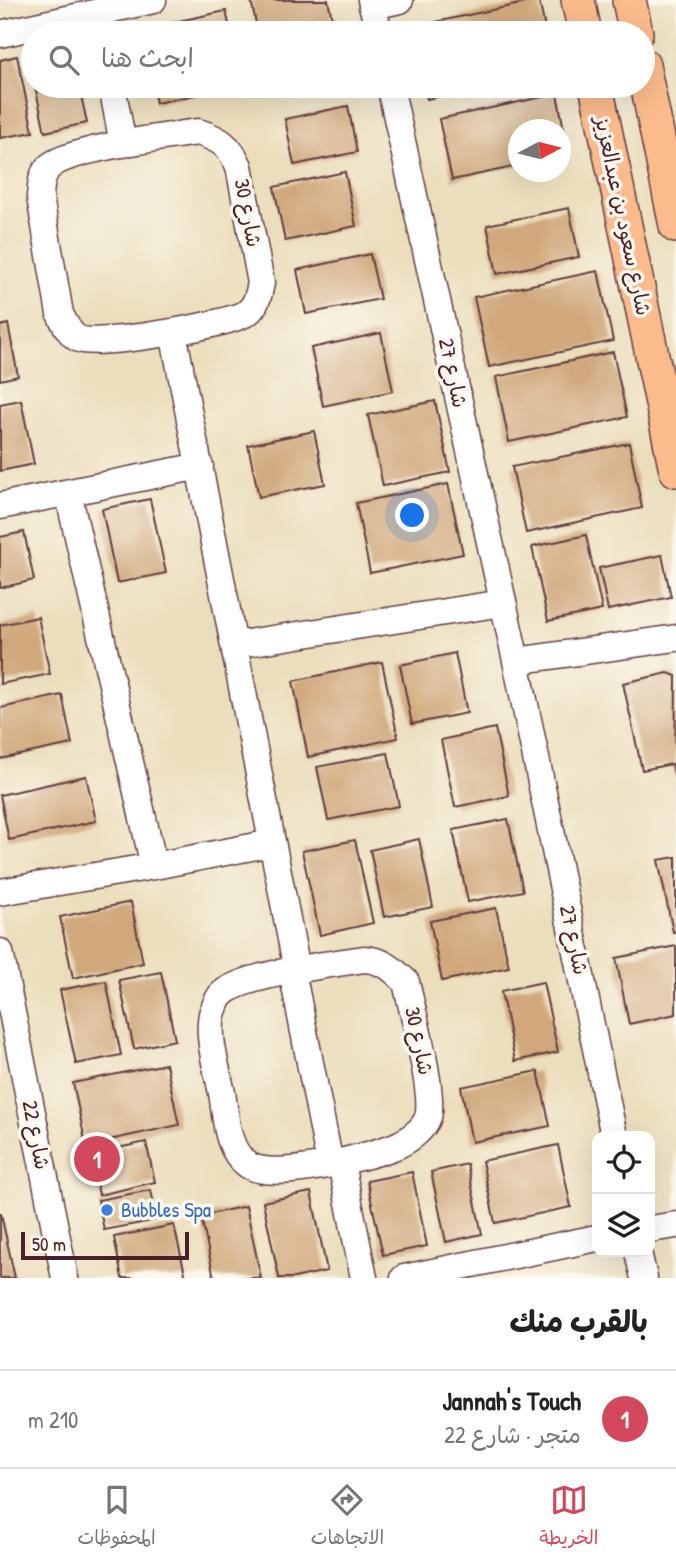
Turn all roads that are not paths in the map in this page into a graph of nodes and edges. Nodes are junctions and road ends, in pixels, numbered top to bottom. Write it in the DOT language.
graph roads {
  1 [pos="152,0"];
  2 [pos="400,0"];
  3 [pos="629,0"];
  4 [pos="372,3"];
  5 [pos="105,21"];
  6 [pos="376,21"];
  7 [pos="633,21"];
  8 [pos="21,32"];
  9 [pos="0,34"];
  10 [pos="114,98"];
  11 [pos="393,98"];
  12 [pos="600,98"];
  13 [pos="649,98"];
  14 [pos="123,144"];
  15 [pos="676,226"];
  16 [pos="173,332"];
  17 [pos="200,466"];
  18 [pos="676,470"];
  19 [pos="68,494"];
  20 [pos="0,506"];
  21 [pos="503,603"];
  22 [pos="676,638"];
  23 [pos="234,645"];
  24 [pos="516,661"];
  25 [pos="272,843"];
  26 [pos="154,866"];
  27 [pos="0,892"];
  28 [pos="0,952"];
  29 [pos="294,970"];
  30 [pos="613,1131"];
  31 [pos="335,1163"];
  32 [pos="676,1225"];
  33 [pos="655,1227"];
  34 [pos="592,1239"];
  35 [pos="639,1257"];
  36 [pos="65,1278"];
  37 [pos="365,1278"];
  38 [pos="404,1278"];
  39 [pos="644,1278"];
  1 -- 5 [label="street"];
  2 -- 4 [label="street"];
  3 -- 7 [label="main road"];
  4 -- 6 [label="street"];
  8 -- 9 [label="street"];
  10 -- 14 [label="street"];
  11 -- 21 [label="street, شارع 27"];
  12 -- 18 [label="main road, شارع سعود بن عبدالعزيز"];
  13 -- 15 [label="main road"];
  14 -- 16 [label="street, شارع 30"];
  14 -- 16 [label="street, شارع 30"];
  16 -- 17 [label="street"];
  17 -- 19 [label="street"];
  17 -- 23 [label="street"];
  19 -- 20 [label="street"];
  19 -- 26 [label="street"];
  21 -- 23 [label="street"];
  21 -- 24 [label="street, شارع 27"];
  22 -- 24 [label="street"];
  23 -- 25 [label="street"];
  24 -- 30 [label="street, شارع 27"];
  25 -- 26 [label="street"];
  25 -- 29 [label="street"];
  26 -- 27 [label="street"];
  28 -- 36 [label="street, شارع 22"];
  29 -- 31 [label="street"];
  29 -- 31 [label="street, شارع 30"];
  29 -- 31 [label="street, شارع 30"];
  31 -- 37 [label="street"];
  32 -- 33 [label="street"];
  34 -- 38 [label="street"];
  35 -- 39 [label="street"];
}
